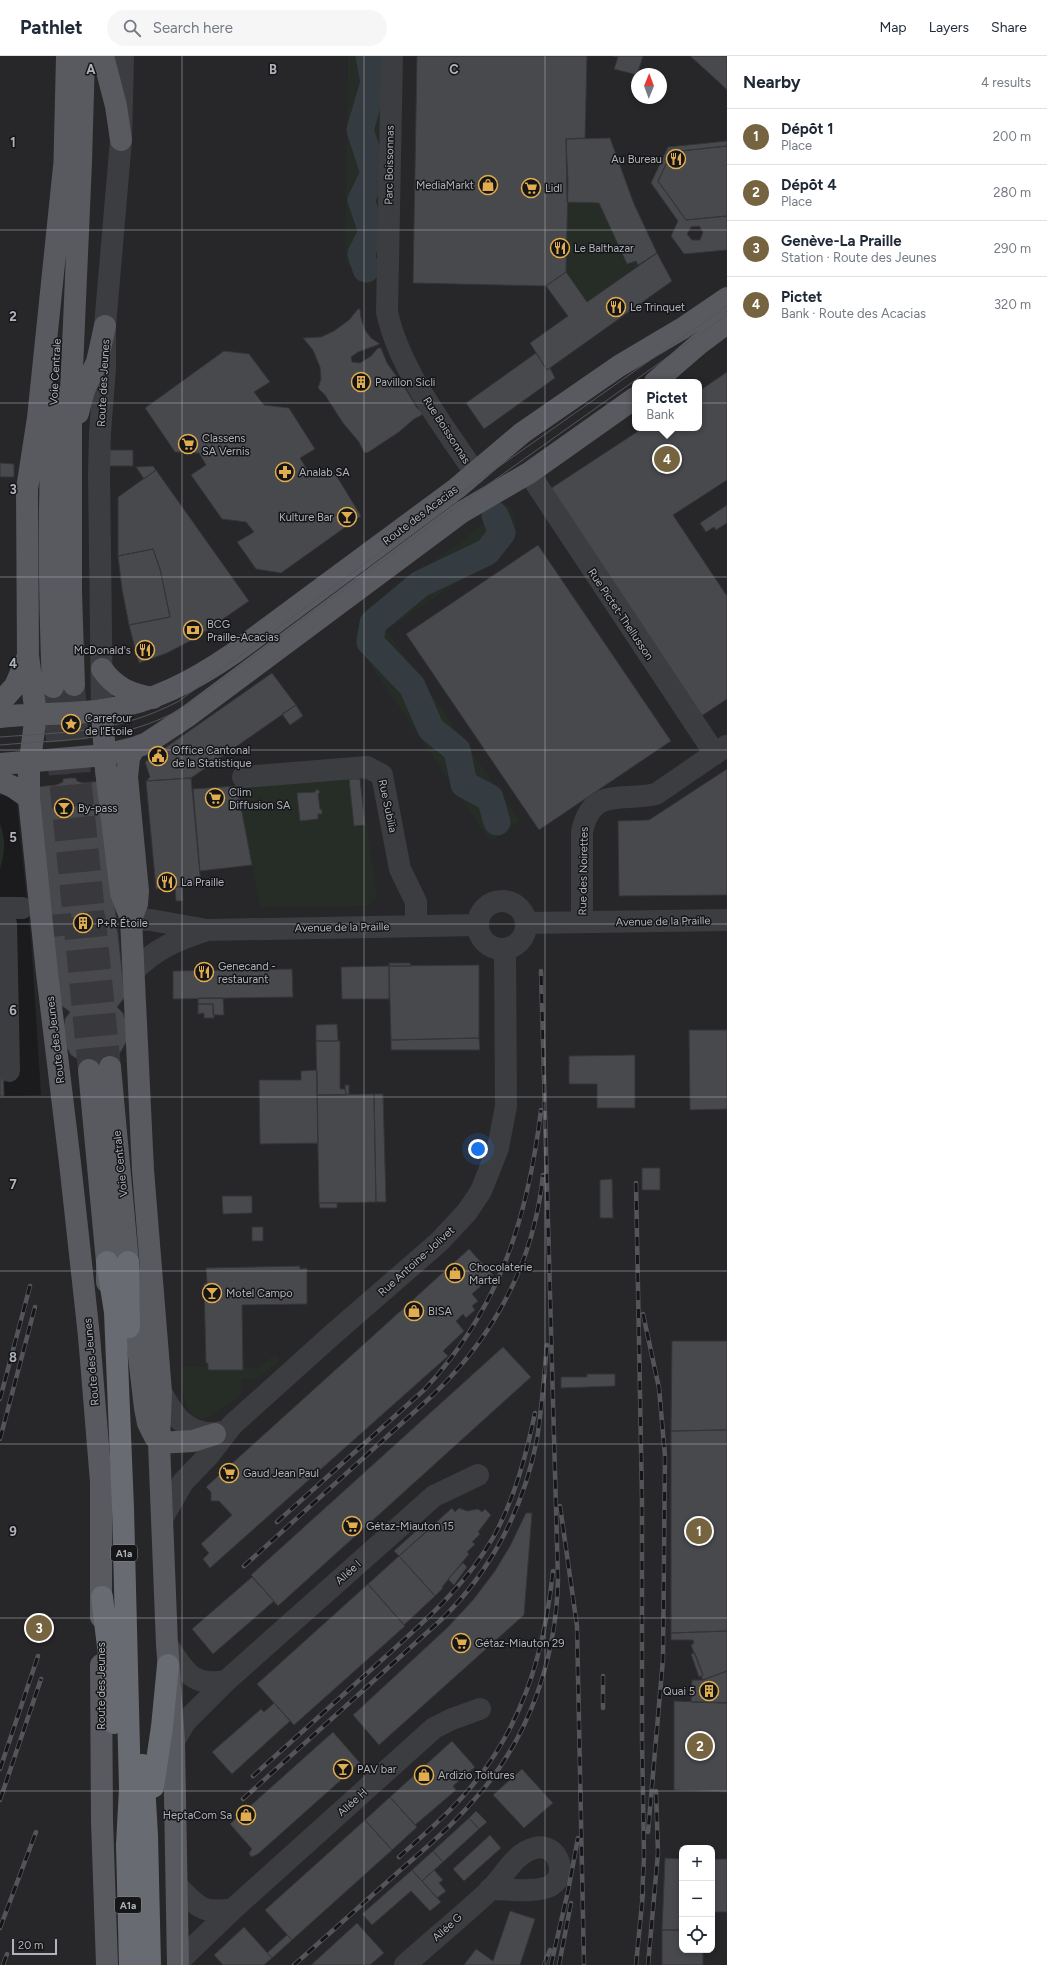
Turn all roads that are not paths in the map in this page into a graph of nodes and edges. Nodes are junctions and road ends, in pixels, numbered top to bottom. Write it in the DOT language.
graph roads {
  1 [pos="67,56"];
  2 [pos="84,56"];
  3 [pos="103,56"];
  4 [pos="123,56"];
  5 [pos="392,56"];
  6 [pos="121,140"];
  7 [pos="64,167"];
  8 [pos="387,274"];
  9 [pos="727,298"];
  10 [pos="727,323"];
  11 [pos="105,326"];
  12 [pos="658,379"];
  13 [pos="626,409"];
  14 [pos="475,473"];
  15 [pos="529,473"];
  16 [pos="71,496"];
  17 [pos="28,656"];
  18 [pos="102,669"];
  19 [pos="74,686"];
  20 [pos="53,687"];
  21 [pos="153,698"];
  22 [pos="0,703"];
  23 [pos="102,710"];
  24 [pos="36,714"];
  25 [pos="0,717"];
  26 [pos="134,748"];
  27 [pos="721,749"];
  28 [pos="105,755"];
  29 [pos="30,762"];
  30 [pos="0,764"];
  31 [pos="243,777"];
  32 [pos="0,781"];
  33 [pos="29,798"];
  34 [pos="8,917"];
  35 [pos="124,919"];
  36 [pos="727,920"];
  37 [pos="582,922"];
  38 [pos="527,923"];
  39 [pos="478,925"];
  40 [pos="416,926"];
  41 [pos="207,930"];
  42 [pos="505,949"];
  43 [pos="134,971"];
  44 [pos="100,1068"];
  45 [pos="10,1072"];
  46 [pos="117,1262"];
  47 [pos="160,1392"];
  48 [pos="224,1430"];
  49 [pos="160,1443"];
  50 [pos="478,1475"];
  51 [pos="101,1482"];
  52 [pos="163,1517"];
  53 [pos="102,1597"];
  54 [pos="167,1655"];
  55 [pos="226,1681"];
  56 [pos="480,1709"];
  57 [pos="174,1741"];
  58 [pos="147,1836"];
  59 [pos="127,1845"];
  60 [pos="177,1886"];
  61 [pos="490,1890"];
  62 [pos="233,1909"];
  63 [pos="178,1963"];
  64 [pos="107,1965"];
  65 [pos="130,1965"];
  66 [pos="150,1965"];
  67 [pos="405,1965"];
  1 -- 7 [label="main road, Voie Centrale"];
  2 -- 16 [label="main road, Voie Centrale"];
  3 -- 6 [label="main road"];
  4 -- 6 [label="street, Route des Jeunes"];
  5 -- 8 [label="street, Parc Boissonnas"];
  6 -- 11 [label="street, Route des Jeunes"];
  7 -- 17 [label="main road"];
  7 -- 20 [label="main road, Voie Centrale"];
  8 -- 14 [label="street, Rue Boissonnas"];
  9 -- 14 [label="main road, Route des Acacias"];
  10 -- 12 [label="main road"];
  11 -- 16 [label="main road"];
  11 -- 18 [label="street, Route des Jeunes"];
  13 -- 15 [label="main road, Route des Acacias"];
  14 -- 21 [label="main road, Route des Acacias"];
  15 -- 26 [label="main road, Route des Acacias"];
  15 -- 27 [label="street, Rue Pictet-Thellusson"];
  16 -- 19 [label="main road, Voie Centrale"];
  17 -- 22 [label="main road"];
  17 -- 24 [label="main road"];
  18 -- 21 [label="main road"];
  18 -- 23 [label="street, Route des Jeunes"];
  21 -- 23 [label="main road, Route des Acacias"];
  23 -- 24 [label="main road"];
  23 -- 28 [label="main road"];
  24 -- 25 [label="main road"];
  24 -- 29 [label="main road"];
  26 -- 28 [label="main road"];
  26 -- 35 [label="main road"];
  27 -- 37 [label="street, Rue des Noirettes"];
  28 -- 29 [label="main road"];
  28 -- 35 [label="main road"];
  29 -- 30 [label="main road"];
  29 -- 33 [label="main road, Route des Jeunes"];
  31 -- 40 [label="street, Rue Subilia"];
  32 -- 33 [label="main road"];
  33 -- 51 [label="main road, Route des Jeunes"];
  34 -- 45 [label="street"];
  35 -- 41 [label="street, Avenue de la Praille"];
  35 -- 43 [label="main road"];
  36 -- 37 [label="street, Avenue de la Praille"];
  37 -- 38 [label="street, Avenue de la Praille"];
  38 -- 39 [label="street"];
  38 -- 42 [label="street"];
  39 -- 40 [label="street, Avenue de la Praille"];
  39 -- 42 [label="street"];
  40 -- 41 [label="street, Avenue de la Praille"];
  41 -- 43 [label="street, Avenue de la Praille"];
  42 -- 48 [label="street, Rue Antoine-Jolivet"];
  43 -- 47 [label="main road"];
  44 -- 46 [label="main road, Voie Centrale"];
  46 -- 49 [label="main road"];
  46 -- 51 [label="main road"];
  46 -- 58 [label="highway"];
  46 -- 59 [label="highway, A1a"];
  47 -- 48 [label="street"];
  47 -- 49 [label="main road"];
  48 -- 49 [label="main road"];
  48 -- 52 [label="street, Rue Antoine-Jolivet"];
  49 -- 52 [label="main road"];
  50 -- 55 [label="street, Allée I"];
  51 -- 53 [label="main road, Route des Jeunes"];
  52 -- 54 [label="main road"];
  53 -- 59 [label="highway, A1a"];
  53 -- 64 [label="main road, Route des Jeunes"];
  54 -- 55 [label="street"];
  54 -- 57 [label="main road"];
  54 -- 58 [label="highway"];
  55 -- 57 [label="street"];
  56 -- 62 [label="street, Allée H"];
  57 -- 60 [label="main road"];
  58 -- 66 [label="highway, A1a"];
  59 -- 65 [label="highway, A1a"];
  60 -- 62 [label="street"];
  60 -- 63 [label="main road"];
  61 -- 67 [label="street, Allée G"];
  62 -- 63 [label="street"];
}
